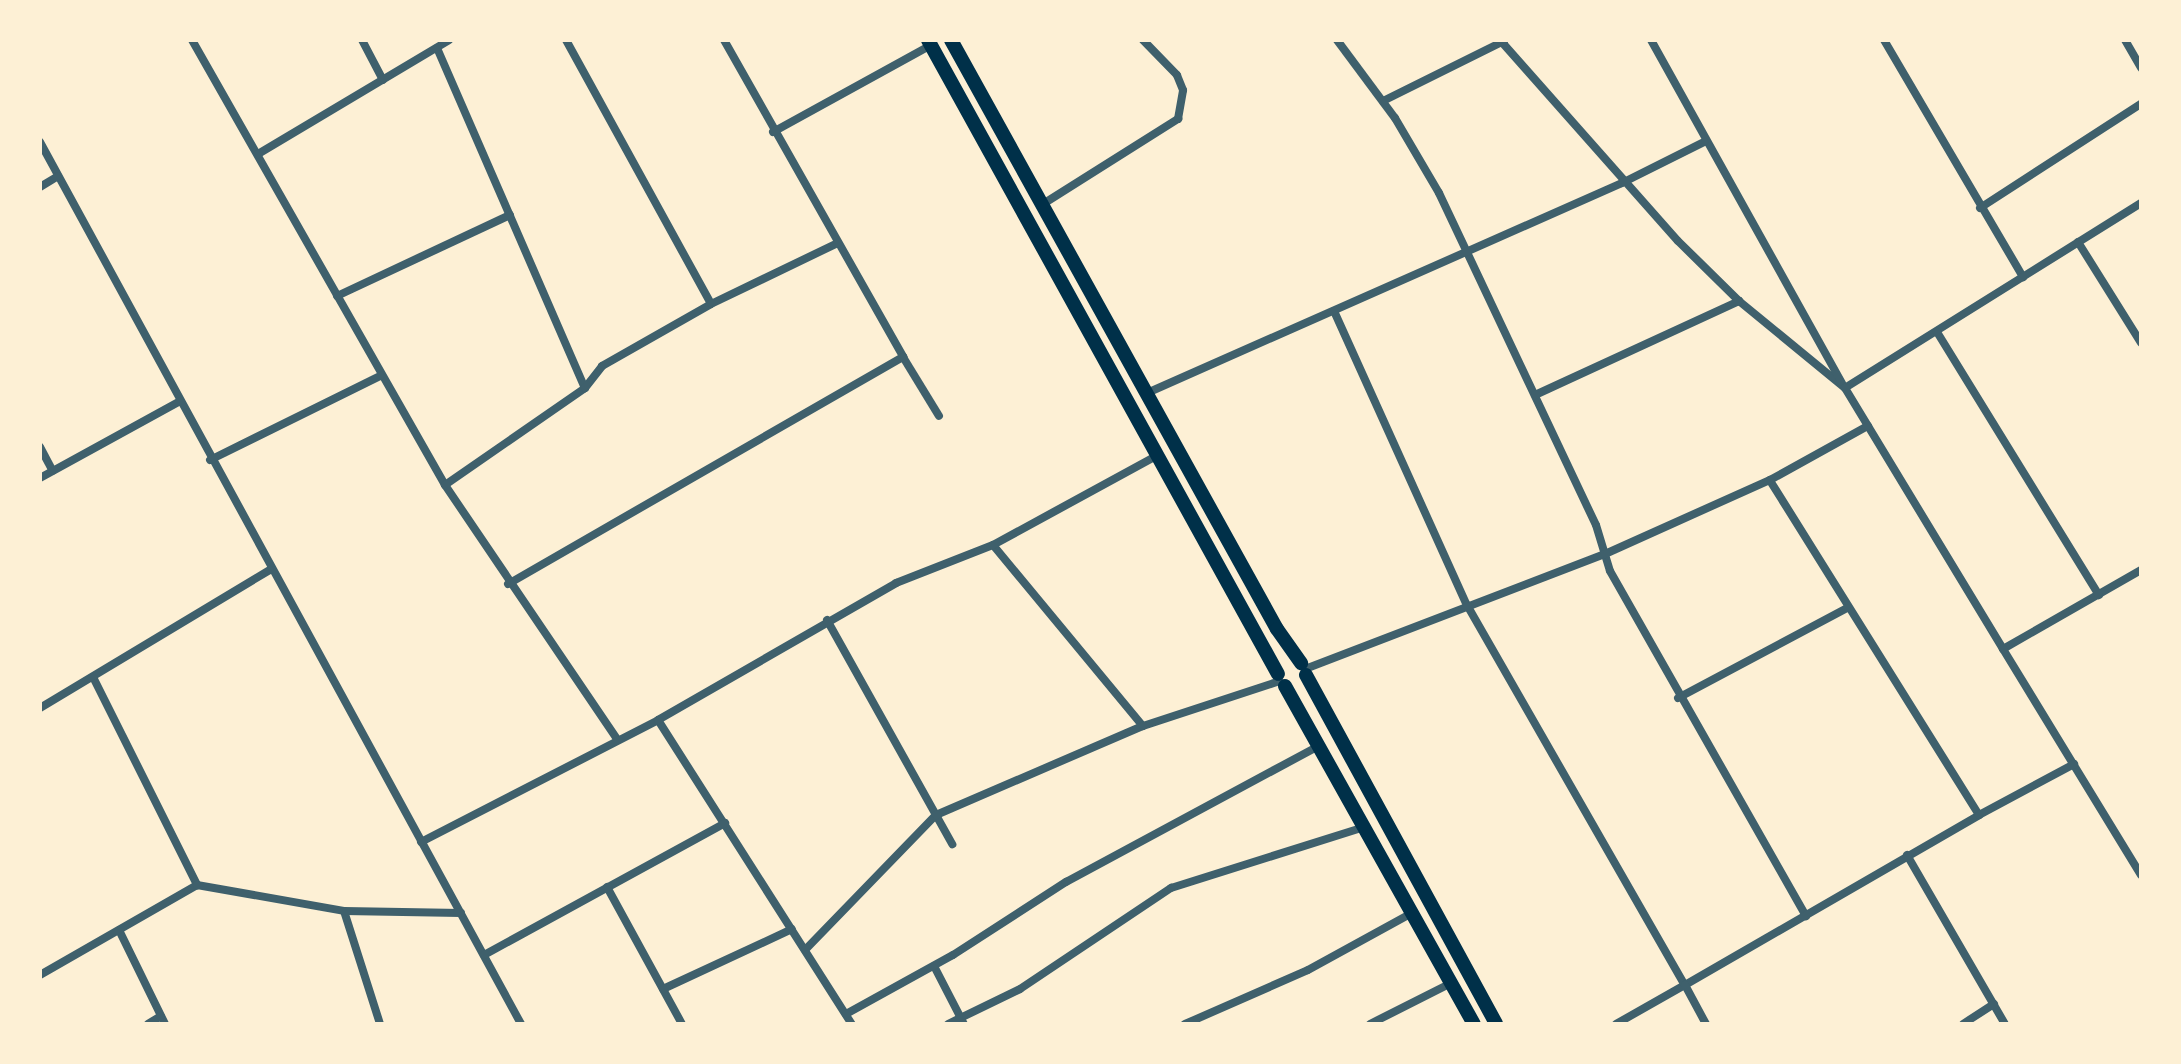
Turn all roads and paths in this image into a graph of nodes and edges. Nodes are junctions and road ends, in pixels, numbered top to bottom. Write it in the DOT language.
graph roads {
  1 [pos="192,40"];
  2 [pos="362,40"];
  3 [pos="449,40"];
  4 [pos="566,40"];
  5 [pos="724,40"];
  6 [pos="951,40"];
  7 [pos="1143,40"];
  8 [pos="1337,40"];
  9 [pos="1651,40"];
  10 [pos="1884,40"];
  11 [pos="2125,40"];
  12 [pos="1502,41"];
  13 [pos="929,43"];
  14 [pos="437,48"];
  15 [pos="2141,68"];
  16 [pos="383,80"];
  17 [pos="1383,101"];
  18 [pos="2141,104"];
  19 [pos="773,132"];
  20 [pos="40,142"];
  21 [pos="1704,142"];
  22 [pos="258,154"];
  23 [pos="58,176"];
  24 [pos="1622,183"];
  25 [pos="40,187"];
  26 [pos="2141,203"];
  27 [pos="1043,204"];
  28 [pos="1980,208"];
  29 [pos="510,215"];
  30 [pos="2078,242"];
  31 [pos="838,243"];
  32 [pos="1465,251"];
  33 [pos="2023,277"];
  34 [pos="337,296"];
  35 [pos="1739,301"];
  36 [pos="711,304"];
  37 [pos="1334,311"];
  38 [pos="1937,332"];
  39 [pos="2141,343"];
  40 [pos="903,357"];
  41 [pos="380,376"];
  42 [pos="585,388"];
  43 [pos="1845,388"];
  44 [pos="1147,393"];
  45 [pos="1535,395"];
  46 [pos="178,402"];
  47 [pos="939,416"];
  48 [pos="1868,426"];
  49 [pos="40,447"];
  50 [pos="1158,455"];
  51 [pos="210,460"];
  52 [pos="53,471"];
  53 [pos="40,478"];
  54 [pos="1770,480"];
  55 [pos="445,485"];
  56 [pos="993,545"];
  57 [pos="1605,554"];
  58 [pos="270,570"];
  59 [pos="2141,570"];
  60 [pos="508,584"];
  61 [pos="2099,595"];
  62 [pos="1467,605"];
  63 [pos="1847,608"];
  64 [pos="827,620"];
  65 [pos="2003,649"];
  66 [pos="1304,669"];
  67 [pos="93,677"];
  68 [pos="1281,680"];
  69 [pos="1678,698"];
  70 [pos="40,708"];
  71 [pos="658,720"];
  72 [pos="1143,726"];
  73 [pos="616,738"];
  74 [pos="1319,746"];
  75 [pos="2074,764"];
  76 [pos="936,815"];
  77 [pos="1979,815"];
  78 [pos="725,823"];
  79 [pos="1364,827"];
  80 [pos="421,842"];
  81 [pos="952,844"];
  82 [pos="1907,855"];
  83 [pos="2141,875"];
  84 [pos="197,885"];
  85 [pos="607,887"];
  86 [pos="344,911"];
  87 [pos="461,913"];
  88 [pos="1412,913"];
  89 [pos="1806,916"];
  90 [pos="792,929"];
  91 [pos="119,930"];
  92 [pos="805,950"];
  93 [pos="484,955"];
  94 [pos="934,966"];
  95 [pos="40,975"];
  96 [pos="1451,983"];
  97 [pos="1685,985"];
  98 [pos="663,989"];
  99 [pos="1994,1004"];
  100 [pos="846,1014"];
  101 [pos="163,1020"];
  102 [pos="962,1021"];
  103 [pos="148,1024"];
  104 [pos="380,1024"];
  105 [pos="521,1024"];
  106 [pos="682,1024"];
  107 [pos="852,1024"];
  108 [pos="948,1024"];
  109 [pos="1185,1024"];
  110 [pos="1370,1024"];
  111 [pos="1474,1024"];
  112 [pos="1496,1024"];
  113 [pos="1616,1024"];
  114 [pos="1706,1024"];
  115 [pos="1963,1024"];
  116 [pos="2005,1024"];
  1 -- 22 [label="street"];
  2 -- 16 [label="street"];
  3 -- 14 [label="street"];
  4 -- 36 [label="street"];
  5 -- 19 [label="street"];
  6 -- 27 [label="main road"];
  7 -- 27 [label="street"];
  8 -- 17 [label="street"];
  9 -- 21 [label="street"];
  10 -- 28 [label="street"];
  11 -- 15 [label="street"];
  12 -- 17 [label="street"];
  12 -- 24 [label="street"];
  13 -- 19 [label="street"];
  13 -- 50 [label="main road"];
  14 -- 16 [label="street"];
  14 -- 29 [label="street"];
  16 -- 22 [label="street"];
  17 -- 32 [label="street"];
  18 -- 28 [label="street"];
  19 -- 31 [label="street"];
  20 -- 23 [label="street"];
  21 -- 24 [label="street"];
  21 -- 43 [label="street"];
  22 -- 34 [label="street"];
  23 -- 25 [label="street"];
  23 -- 46 [label="street"];
  24 -- 32 [label="street"];
  24 -- 35 [label="street"];
  26 -- 30 [label="street"];
  27 -- 44 [label="main road"];
  28 -- 33 [label="street"];
  29 -- 34 [label="street"];
  29 -- 42 [label="street"];
  30 -- 33 [label="street"];
  30 -- 39 [label="street"];
  31 -- 36 [label="street"];
  31 -- 40 [label="street"];
  32 -- 37 [label="street"];
  32 -- 45 [label="street"];
  33 -- 38 [label="street"];
  34 -- 41 [label="street"];
  35 -- 43 [label="street"];
  35 -- 45 [label="street"];
  36 -- 42 [label="street"];
  37 -- 44 [label="street"];
  37 -- 62 [label="street"];
  38 -- 43 [label="street"];
  38 -- 61 [label="street"];
  40 -- 47 [label="street"];
  40 -- 60 [label="street"];
  41 -- 51 [label="street"];
  41 -- 55 [label="street"];
  42 -- 55 [label="street"];
  43 -- 48 [label="street"];
  44 -- 66 [label="main road"];
  45 -- 57 [label="street"];
  46 -- 51 [label="street"];
  46 -- 52 [label="street"];
  48 -- 54 [label="street"];
  48 -- 65 [label="street"];
  49 -- 52 [label="street"];
  50 -- 56 [label="street"];
  50 -- 68 [label="main road"];
  51 -- 58 [label="street"];
  52 -- 53 [label="street"];
  54 -- 57 [label="street"];
  54 -- 63 [label="street"];
  55 -- 60 [label="street"];
  56 -- 64 [label="street"];
  56 -- 72 [label="street"];
  57 -- 62 [label="street"];
  57 -- 69 [label="street"];
  58 -- 67 [label="street"];
  58 -- 80 [label="street"];
  59 -- 61 [label="street"];
  60 -- 73 [label="street"];
  61 -- 65 [label="street"];
  62 -- 66 [label="street"];
  62 -- 97 [label="street"];
  63 -- 69 [label="street"];
  63 -- 77 [label="street"];
  64 -- 71 [label="street"];
  64 -- 76 [label="street"];
  65 -- 75 [label="street"];
  66 -- 68 [label="main road"];
  66 -- 68 [label="main road"];
  66 -- 112 [label="main road"];
  67 -- 70 [label="street"];
  67 -- 84 [label="street"];
  68 -- 72 [label="street"];
  68 -- 74 [label="main road"];
  69 -- 89 [label="street"];
  71 -- 73 [label="street"];
  71 -- 78 [label="street"];
  72 -- 76 [label="street"];
  73 -- 80 [label="street"];
  74 -- 79 [label="main road"];
  74 -- 94 [label="street"];
  75 -- 77 [label="street"];
  75 -- 83 [label="street"];
  76 -- 81 [label="street"];
  76 -- 92 [label="street"];
  77 -- 82 [label="street"];
  78 -- 85 [label="street"];
  78 -- 90 [label="street"];
  79 -- 88 [label="main road"];
  79 -- 102 [label="street"];
  80 -- 87 [label="street"];
  82 -- 89 [label="street"];
  82 -- 99 [label="street"];
  84 -- 86 [label="street"];
  84 -- 91 [label="street"];
  85 -- 93 [label="street"];
  85 -- 98 [label="street"];
  86 -- 87 [label="street"];
  86 -- 104 [label="street"];
  87 -- 93 [label="street"];
  88 -- 96 [label="main road"];
  88 -- 109 [label="street"];
  89 -- 97 [label="street"];
  90 -- 92 [label="street"];
  90 -- 98 [label="street"];
  91 -- 95 [label="street"];
  91 -- 101 [label="street"];
  92 -- 100 [label="street"];
  93 -- 105 [label="street"];
  94 -- 100 [label="street"];
  94 -- 102 [label="street"];
  96 -- 110 [label="street"];
  96 -- 111 [label="main road"];
  97 -- 113 [label="street"];
  97 -- 114 [label="street"];
  98 -- 106 [label="street"];
  99 -- 115 [label="street"];
  99 -- 116 [label="street"];
  100 -- 107 [label="street"];
  101 -- 103 [label="street"];
  102 -- 108 [label="street"];
}
